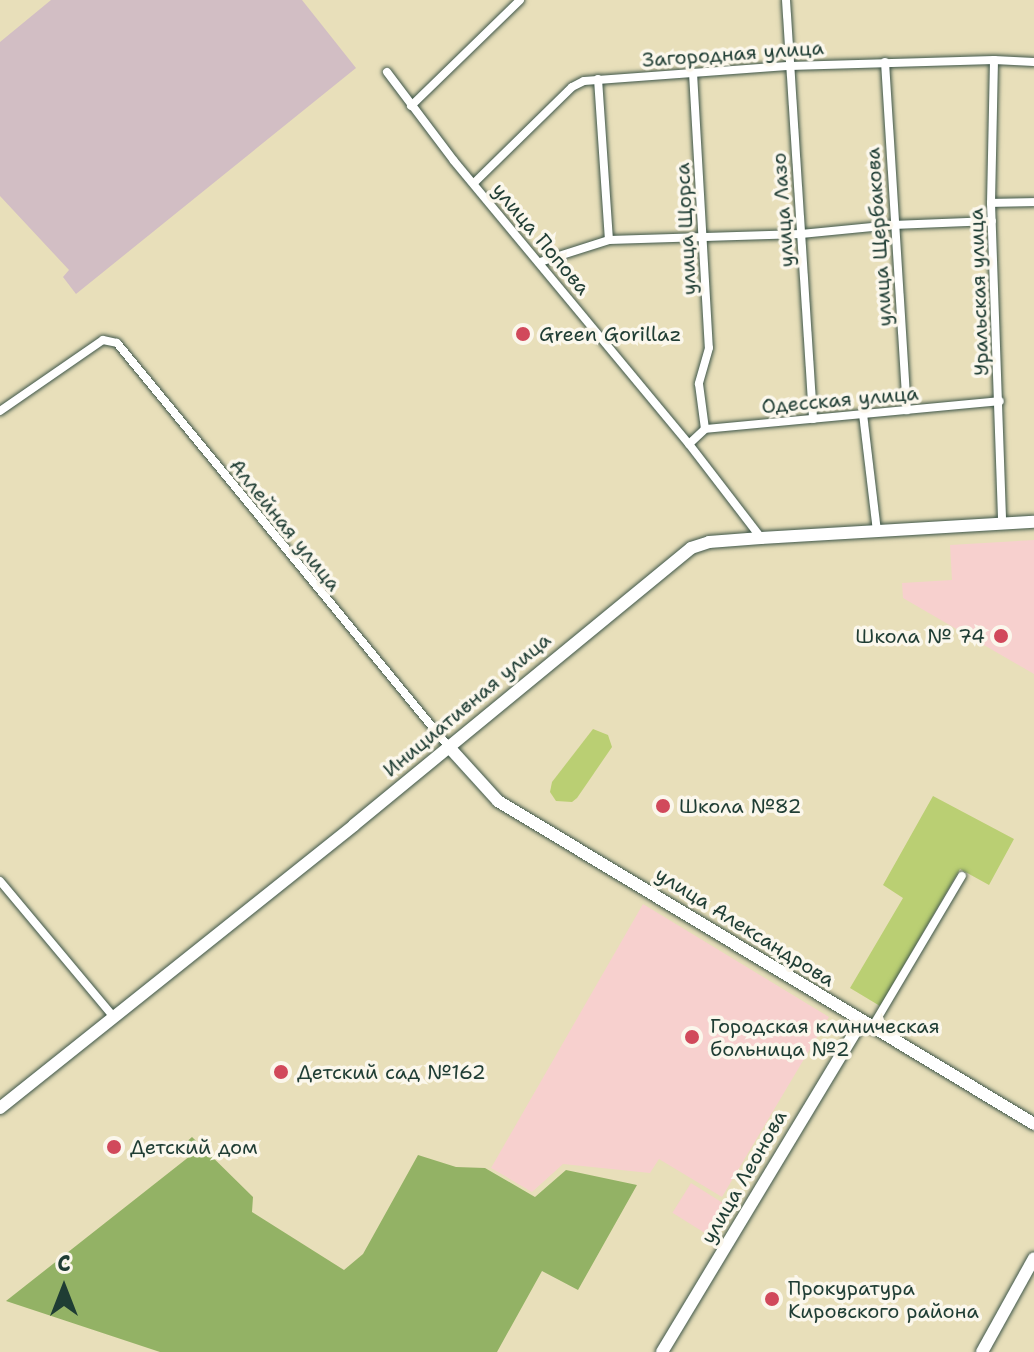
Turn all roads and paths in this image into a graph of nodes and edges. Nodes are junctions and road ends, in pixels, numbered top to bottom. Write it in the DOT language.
graph roads {
  1 [pos="520,0"];
  2 [pos="786,0"];
  3 [pos="994,60"];
  4 [pos="885,62"];
  5 [pos="1034,62"];
  6 [pos="790,66"];
  7 [pos="387,72"];
  8 [pos="693,73"];
  9 [pos="598,79"];
  10 [pos="411,106"];
  11 [pos="474,183"];
  12 [pos="1034,202"];
  13 [pos="991,203"];
  14 [pos="992,221"];
  15 [pos="893,225"];
  16 [pos="801,234"];
  17 [pos="702,235"];
  18 [pos="609,240"];
  19 [pos="540,262"];
  20 [pos="1000,401"];
  21 [pos="907,410"];
  22 [pos="0,411"];
  23 [pos="863,414"];
  24 [pos="813,419"];
  25 [pos="705,429"];
  26 [pos="689,444"];
  27 [pos="1034,522"];
  28 [pos="1002,524"];
  29 [pos="877,533"];
  30 [pos="761,538"];
  31 [pos="448,746"];
  32 [pos="962,876"];
  33 [pos="0,881"];
  34 [pos="113,1016"];
  35 [pos="866,1026"];
  36 [pos="0,1108"];
  37 [pos="1034,1124"];
  38 [pos="1034,1258"];
  39 [pos="662,1352"];
  40 [pos="982,1352"];
  1 -- 10 [label="street"];
  2 -- 6 [label="street, улица Лазо"];
  3 -- 4 [label="street, Загородная улица"];
  3 -- 5 [label="street, Загородная улица"];
  3 -- 13 [label="street, Уральская улица"];
  4 -- 6 [label="street, Загородная улица"];
  4 -- 15 [label="street, улица Щербакова"];
  6 -- 8 [label="street, Загородная улица"];
  6 -- 16 [label="street, улица Лазо"];
  7 -- 10 [label="street, улица Попова"];
  8 -- 9 [label="street, Загородная улица"];
  8 -- 17 [label="street, улица Щорса"];
  9 -- 11 [label="street, Загородная улица"];
  9 -- 18 [label="street"];
  10 -- 11 [label="street, улица Попова"];
  11 -- 19 [label="street, улица Попова"];
  12 -- 13 [label="street"];
  13 -- 14 [label="street, Уральская улица"];
  14 -- 15 [label="street"];
  14 -- 20 [label="street, Уральская улица"];
  15 -- 16 [label="street"];
  15 -- 21 [label="street, улица Щербакова"];
  16 -- 17 [label="street"];
  16 -- 24 [label="street, улица Лазо"];
  17 -- 18 [label="street"];
  17 -- 25 [label="street, улица Щорса"];
  18 -- 19 [label="street"];
  19 -- 26 [label="street, улица Попова"];
  20 -- 21 [label="street, Одесская улица"];
  20 -- 28 [label="street, Уральская улица"];
  21 -- 23 [label="street, Одесская улица"];
  22 -- 31 [label="street, Аллейная улица"];
  23 -- 24 [label="street, Одесская улица"];
  23 -- 29 [label="street"];
  24 -- 25 [label="street, Одесская улица"];
  25 -- 26 [label="street"];
  26 -- 30 [label="street, улица Попова"];
  27 -- 28 [label="main road, Инициативная улица"];
  28 -- 29 [label="main road, Инициативная улица"];
  29 -- 30 [label="main road, Инициативная улица"];
  30 -- 31 [label="main road, Инициативная улица"];
  31 -- 34 [label="main road, Инициативная улица"];
  31 -- 35 [label="main road, улица Александрова"];
  32 -- 35 [label="street, улица Леонова"];
  33 -- 34 [label="street"];
  34 -- 36 [label="main road, Инициативная улица"];
  35 -- 37 [label="main road, улица Александрова"];
  35 -- 39 [label="main road, улица Леонова"];
  38 -- 40 [label="main road"];
}
